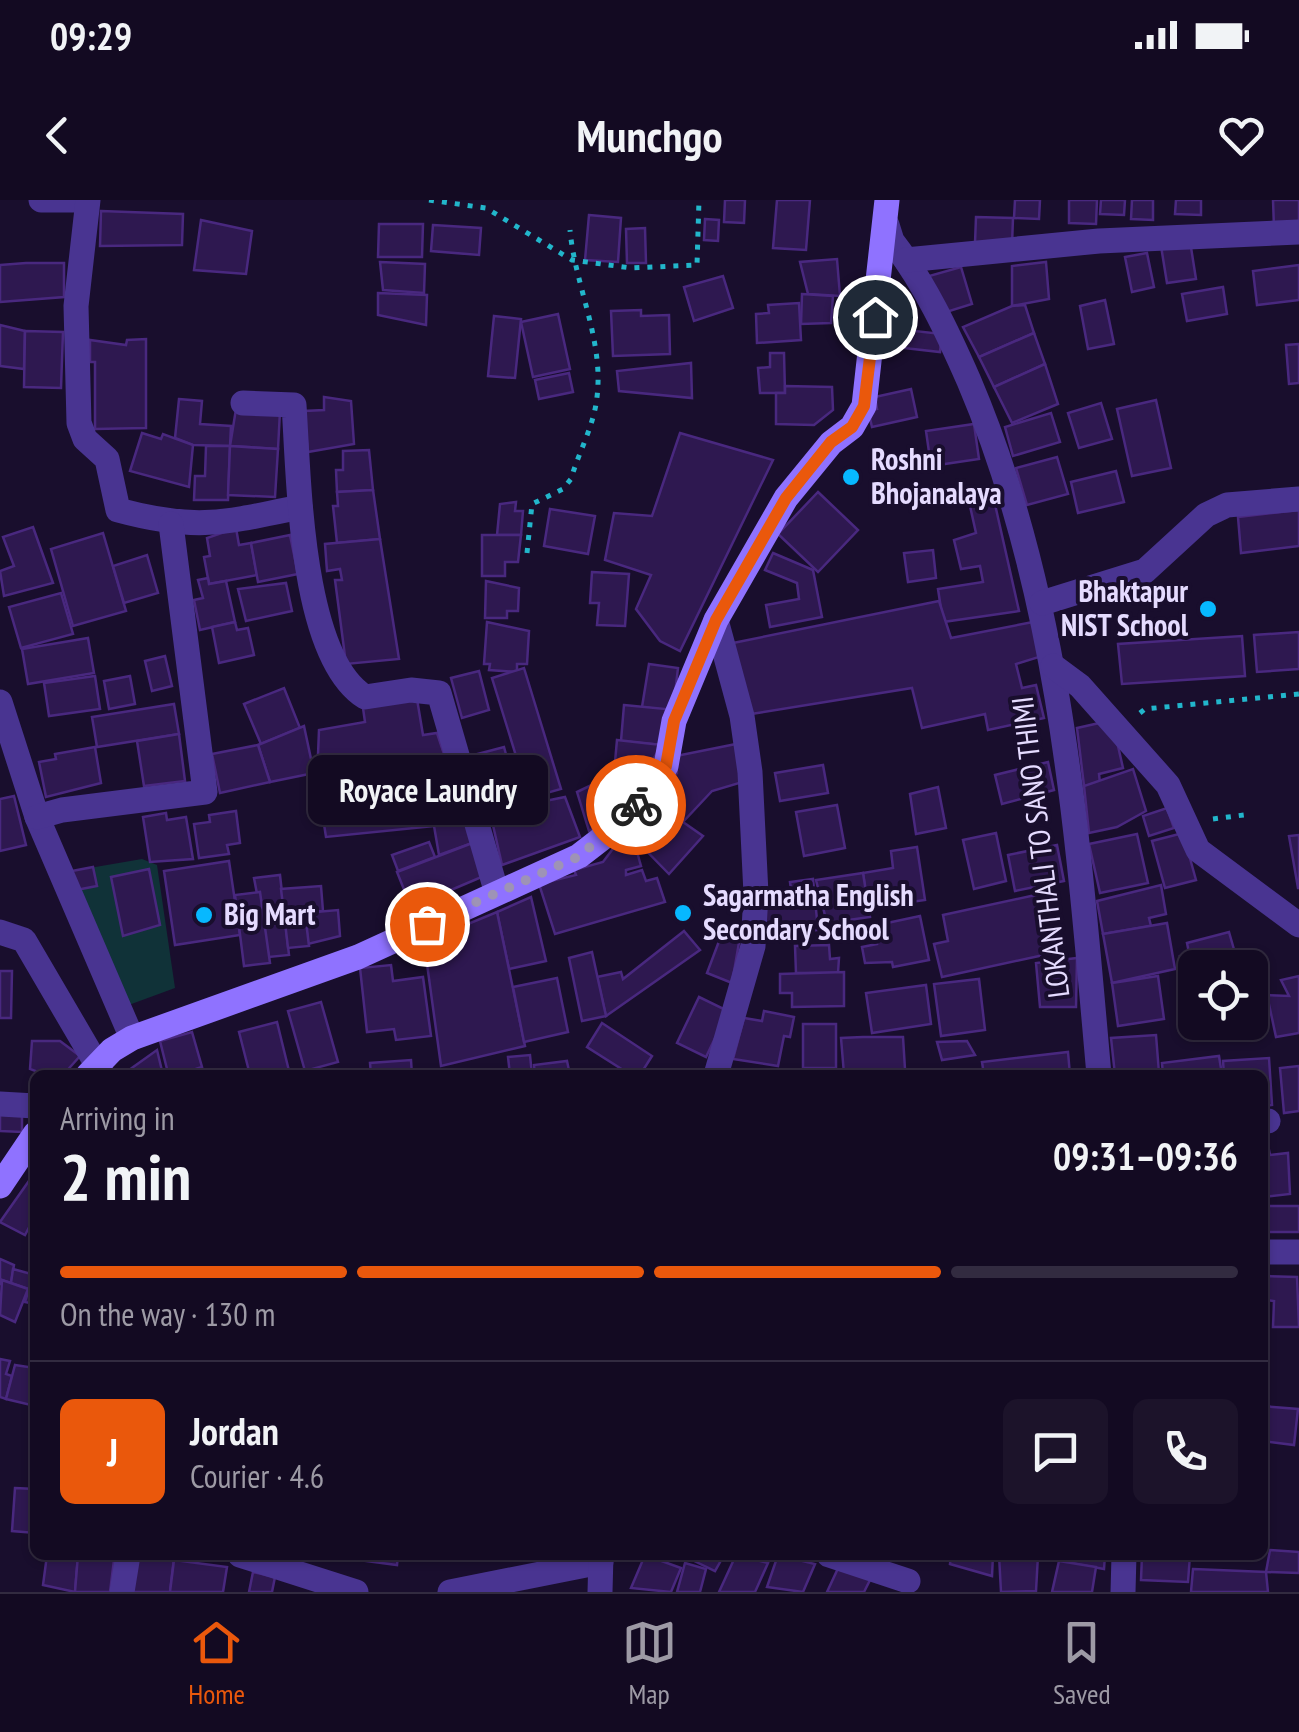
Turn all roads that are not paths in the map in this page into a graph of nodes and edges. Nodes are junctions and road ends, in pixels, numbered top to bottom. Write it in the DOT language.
graph roads {
  1 [pos="41,200"];
  2 [pos="75,200"];
  3 [pos="88,200"];
  4 [pos="887,213"];
  5 [pos="1299,232"];
  6 [pos="906,260"];
  7 [pos="243,402"];
  8 [pos="1299,499"];
  9 [pos="300,507"];
  10 [pos="171,524"];
  11 [pos="1042,603"];
  12 [pos="716,620"];
  13 [pos="1052,666"];
  14 [pos="0,702"];
  15 [pos="36,818"];
  16 [pos="496,890"];
  17 [pos="1299,925"];
  18 [pos="6,937"];
  19 [pos="132,1038"];
  20 [pos="95,1070"];
  21 [pos="98,1070"];
  22 [pos="718,1070"];
  23 [pos="1098,1070"];
  24 [pos="0,1104"];
  25 [pos="30,1106"];
  26 [pos="30,1141"];
  27 [pos="0,1186"];
  28 [pos="1268,1252"];
  29 [pos="1299,1252"];
  30 [pos="127,1560"];
  31 [pos="256,1560"];
  32 [pos="596,1560"];
  33 [pos="601,1560"];
  34 [pos="844,1560"];
  35 [pos="1124,1560"];
  36 [pos="908,1581"];
  37 [pos="122,1592"];
  38 [pos="356,1592"];
  39 [pos="450,1592"];
  40 [pos="600,1592"];
  41 [pos="1122,1592"];
  1 -- 2 [label="street"];
  3 -- 10 [label="street"];
  4 -- 6 [label="street, LOKANTHALI TO SANO THIMI"];
  4 -- 12 [label="main road"];
  5 -- 6 [label="street"];
  6 -- 11 [label="street, LOKANTHALI TO SANO THIMI"];
  7 -- 9 [label="street"];
  8 -- 11 [label="street"];
  9 -- 10 [label="street"];
  9 -- 16 [label="street"];
  10 -- 15 [label="street"];
  11 -- 13 [label="street, LOKANTHALI TO SANO THIMI"];
  12 -- 16 [label="main road"];
  12 -- 22 [label="street"];
  13 -- 17 [label="street"];
  13 -- 23 [label="street, LOKANTHALI TO SANO THIMI"];
  14 -- 15 [label="street"];
  15 -- 19 [label="street"];
  16 -- 19 [label="main road"];
  18 -- 20 [label="street"];
  19 -- 21 [label="main road"];
  24 -- 25 [label="street"];
  26 -- 27 [label="main road"];
  28 -- 29 [label="street"];
  30 -- 37 [label="street"];
  31 -- 38 [label="street"];
  32 -- 39 [label="street"];
  33 -- 40 [label="street"];
  34 -- 36 [label="street"];
  35 -- 41 [label="street"];
}
